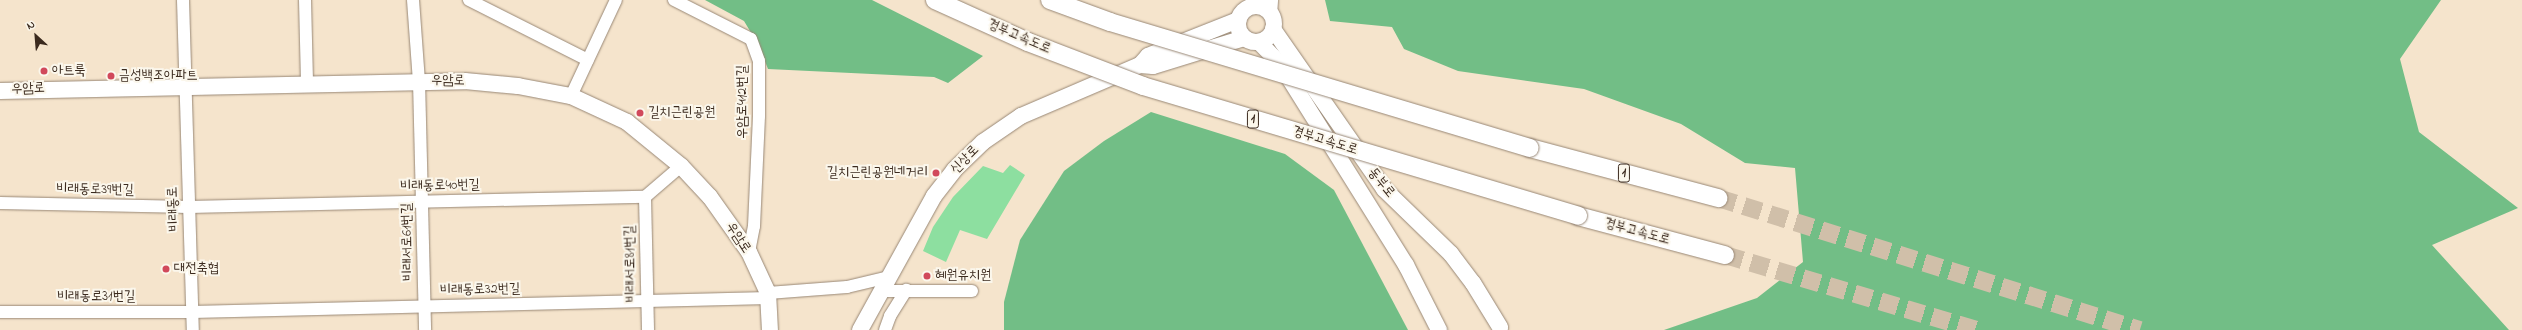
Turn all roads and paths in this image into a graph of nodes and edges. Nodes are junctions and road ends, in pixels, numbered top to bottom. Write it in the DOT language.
graph roads {
  1 [pos="184,0"];
  2 [pos="305,0"];
  3 [pos="413,0"];
  4 [pos="469,0"];
  5 [pos="616,0"];
  6 [pos="674,0"];
  7 [pos="935,0"];
  8 [pos="1050,0"];
  9 [pos="1255,3"];
  10 [pos="1272,15"];
  11 [pos="1238,20"];
  12 [pos="1252,40"];
  13 [pos="588,60"];
  14 [pos="1140,65"];
  15 [pos="419,81"];
  16 [pos="307,84"];
  17 [pos="186,88"];
  18 [pos="0,91"];
  19 [pos="571,96"];
  20 [pos="681,166"];
  21 [pos="645,197"];
  22 [pos="1718,198"];
  23 [pos="422,201"];
  24 [pos="0,203"];
  25 [pos="189,207"];
  26 [pos="749,252"];
  27 [pos="1725,255"];
  28 [pos="885,284"];
  29 [pos="906,290"];
  30 [pos="972,291"];
  31 [pos="768,296"];
  32 [pos="647,301"];
  33 [pos="424,306"];
  34 [pos="0,312"];
  35 [pos="192,312"];
  36 [pos="1500,327"];
  37 [pos="193,330"];
  38 [pos="425,330"];
  39 [pos="648,330"];
  40 [pos="770,330"];
  41 [pos="860,330"];
  42 [pos="885,330"];
  43 [pos="1439,330"];
  1 -- 17 [label="street, 비래동로"];
  2 -- 16 [label="street"];
  3 -- 15 [label="street, 비래서로61번길"];
  4 -- 13 [label="street"];
  5 -- 13 [label="street"];
  6 -- 26 [label="street, 우암로412번길"];
  7 -- 27 [label="highway, 경부고속도로 / 1, bridge"];
  8 -- 22 [label="highway, 1, bridge"];
  9 -- 10 [label="main road"];
  9 -- 11 [label="main road"];
  10 -- 12 [label="main road"];
  10 -- 36 [label="main road, 동부로"];
  11 -- 12 [label="main road"];
  11 -- 14 [label="main road"];
  12 -- 14 [label="main road"];
  12 -- 43 [label="main road, 동부로"];
  13 -- 19 [label="street"];
  14 -- 28 [label="main road, 신상로"];
  15 -- 16 [label="main road, 우암로"];
  15 -- 19 [label="main road, 우암로"];
  15 -- 23 [label="street, 비래서로61번길"];
  16 -- 17 [label="main road, 우암로"];
  17 -- 18 [label="main road, 우암로"];
  17 -- 25 [label="street, 비래동로"];
  19 -- 20 [label="main road, 우암로"];
  20 -- 21 [label="street"];
  20 -- 26 [label="main road, 우암로"];
  21 -- 23 [label="street, 비래동로40번길"];
  21 -- 32 [label="street, 비래서로81번길"];
  23 -- 25 [label="street, 비래동로40번길"];
  23 -- 33 [label="street, 비래서로61번길"];
  24 -- 25 [label="street, 비래동로39번길"];
  25 -- 35 [label="street, 비래동로"];
  26 -- 31 [label="main road, 우암로"];
  28 -- 29 [label="street, 비래동로32번길"];
  28 -- 31 [label="street, 비래동로32번길"];
  28 -- 41 [label="main road, 신상로"];
  29 -- 30 [label="street, 비래동로32번길"];
  29 -- 42 [label="street"];
  31 -- 32 [label="street, 비래동로32번길"];
  31 -- 40 [label="main road, 우암로"];
  32 -- 33 [label="street, 비래동로32번길"];
  32 -- 39 [label="street, 비래서로81번길"];
  33 -- 35 [label="street, 비래동로32번길"];
  33 -- 38 [label="street, 비래서로61번길"];
  34 -- 35 [label="street, 비래동로31번길"];
  35 -- 37 [label="street, 비래동로"];
}
